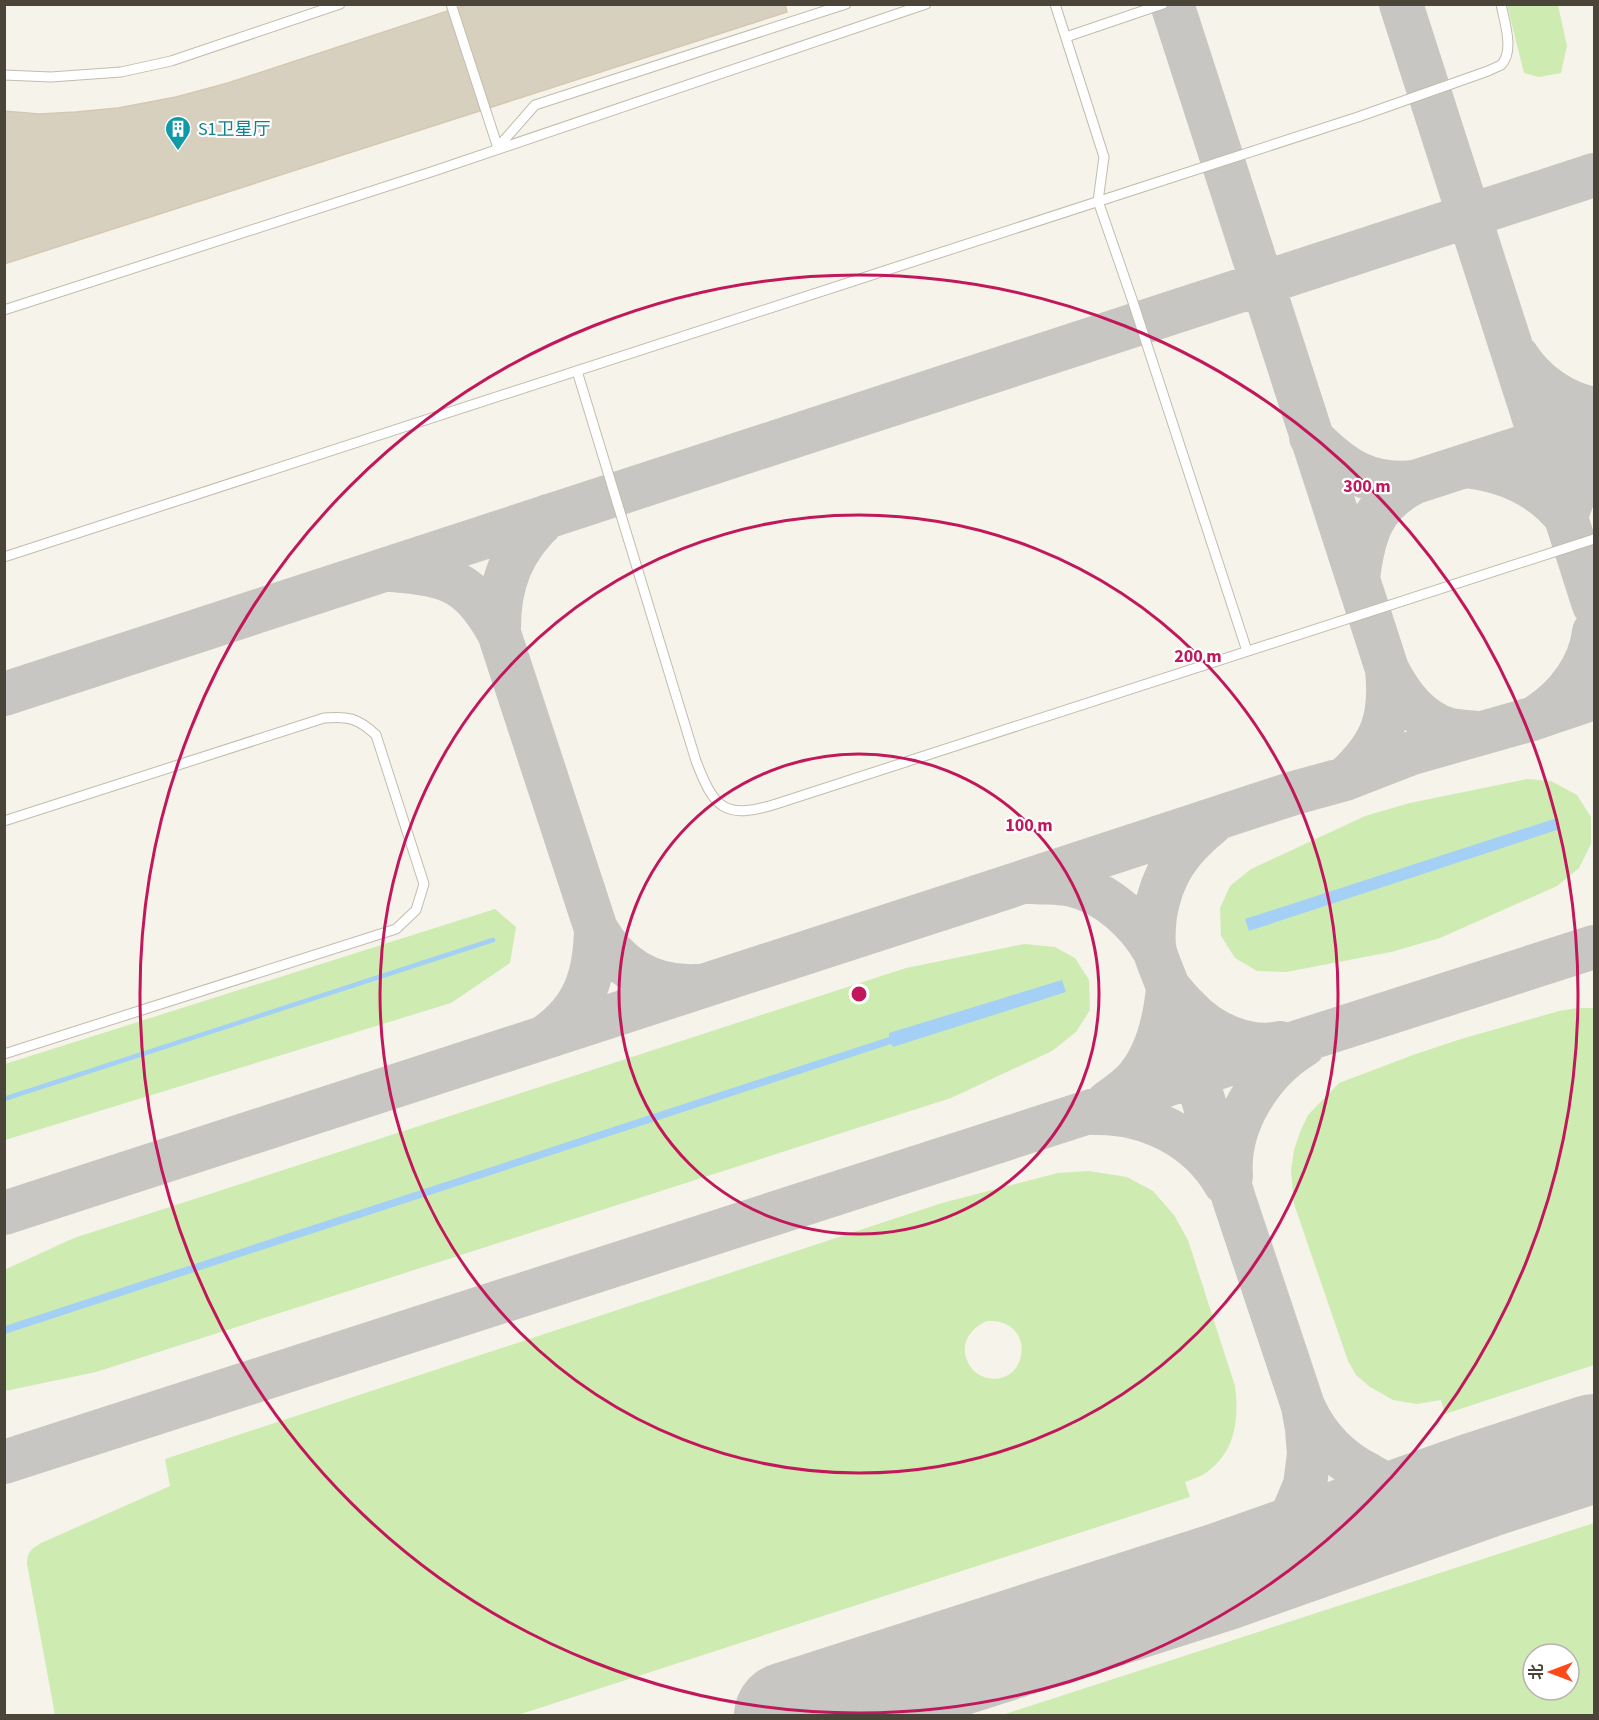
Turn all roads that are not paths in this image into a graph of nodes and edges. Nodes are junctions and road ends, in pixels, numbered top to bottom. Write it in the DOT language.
graph roads {
  1 [pos="340,4"];
  2 [pos="451,4"];
  3 [pos="846,4"];
  4 [pos="926,4"];
  5 [pos="1055,4"];
  6 [pos="1163,4"];
  7 [pos="1501,4"];
  8 [pos="826,8"];
  9 [pos="1066,37"];
  10 [pos="4,75"];
  11 [pos="498,148"];
  12 [pos="1098,201"];
  13 [pos="4,310"];
  14 [pos="577,371"];
  15 [pos="1594,539"];
  16 [pos="4,557"];
  17 [pos="1247,651"];
  18 [pos="4,821"];
  19 [pos="4,1054"];
  1 -- 10 [label="lane"];
  2 -- 11 [label="lane"];
  3 -- 8 [label="lane"];
  4 -- 11 [label="lane"];
  5 -- 9 [label="lane"];
  6 -- 9 [label="lane"];
  7 -- 12 [label="lane"];
  8 -- 11 [label="lane"];
  9 -- 12 [label="lane"];
  11 -- 13 [label="lane"];
  12 -- 14 [label="lane"];
  12 -- 17 [label="lane"];
  14 -- 16 [label="lane"];
  14 -- 17 [label="lane"];
  15 -- 17 [label="lane"];
  18 -- 19 [label="lane"];
}
